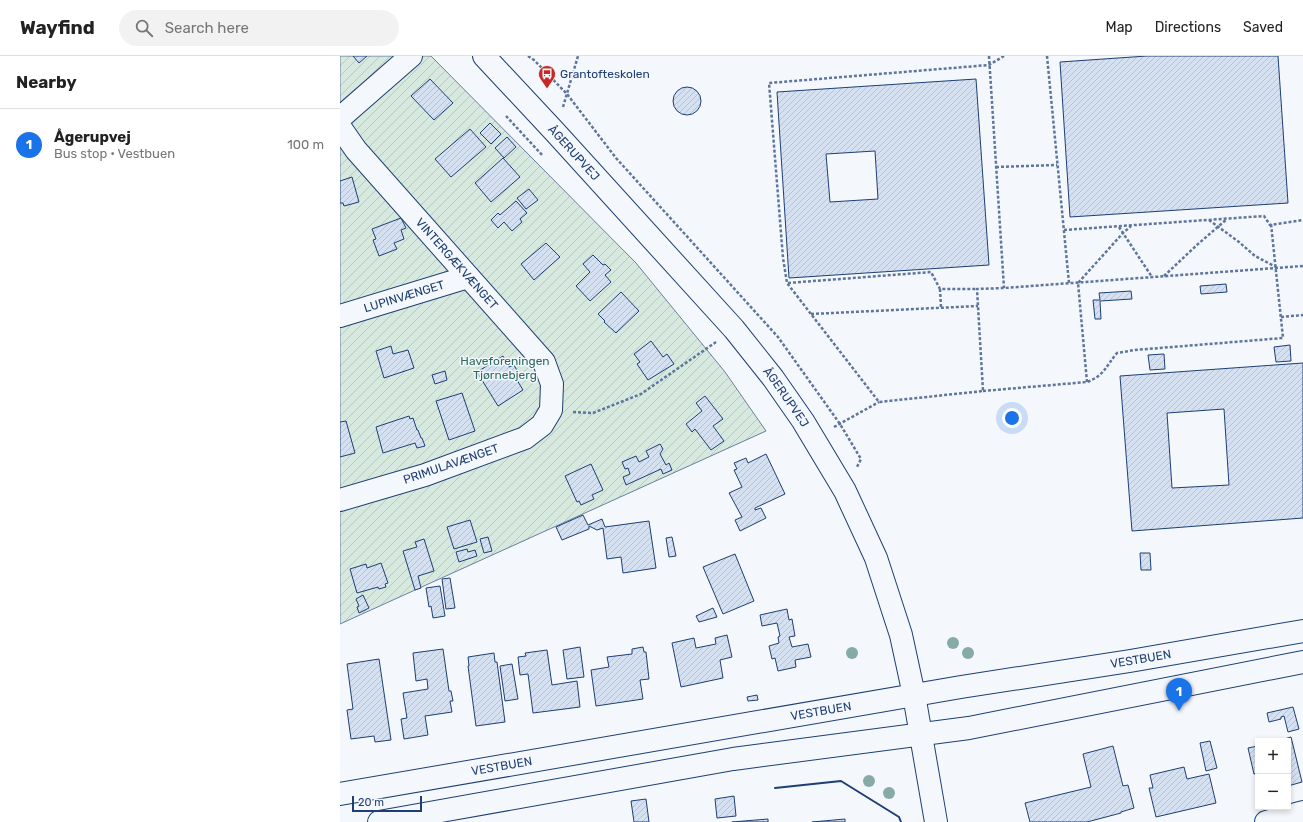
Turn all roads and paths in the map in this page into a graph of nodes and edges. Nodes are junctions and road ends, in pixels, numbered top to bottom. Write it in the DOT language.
graph roads {
  1 [pos="411,56"];
  2 [pos="484,56"];
  3 [pos="578,56"];
  4 [pos="989,56"];
  5 [pos="1004,56"];
  6 [pos="1047,56"];
  7 [pos="989,65"];
  8 [pos="340,118"];
  9 [pos="340,127"];
  10 [pos="555,132"];
  11 [pos="1057,165"];
  12 [pos="996,167"];
  13 [pos="1228,219"];
  14 [pos="1209,220"];
  15 [pos="1303,220"];
  16 [pos="1272,224"];
  17 [pos="1119,226"];
  18 [pos="1132,226"];
  19 [pos="1217,226"];
  20 [pos="1064,230"];
  21 [pos="1123,233"];
  22 [pos="1303,266"];
  23 [pos="1277,268"];
  24 [pos="1164,276"];
  25 [pos="468,277"];
  26 [pos="1152,277"];
  27 [pos="787,283"];
  28 [pos="1069,283"];
  29 [pos="1078,283"];
  30 [pos="1004,288"];
  31 [pos="940,289"];
  32 [pos="977,289"];
  33 [pos="978,306"];
  34 [pos="941,307"];
  35 [pos="811,314"];
  36 [pos="1303,315"];
  37 [pos="340,316"];
  38 [pos="1281,317"];
  39 [pos="734,329"];
  40 [pos="1087,382"];
  41 [pos="983,391"];
  42 [pos="879,402"];
  43 [pos="551,410"];
  44 [pos="813,437"];
  45 [pos="340,500"];
  46 [pos="1303,631"];
  47 [pos="1303,662"];
  48 [pos="914,696"];
  49 [pos="921,735"];
  50 [pos="340,794"];
  51 [pos="1303,812"];
  52 [pos="379,822"];
  53 [pos="936,822"];
  54 [pos="1266,822"];
  1 -- 8 [label="street"];
  2 -- 10 [label="street, ÅGERUPVEJ"];
  3 -- 10 [label="path"];
  4 -- 7 [label="path"];
  5 -- 7 [label="path"];
  6 -- 11 [label="path"];
  7 -- 12 [label="path"];
  7 -- 27 [label="path"];
  9 -- 25 [label="street, VINTERGÆKVÆNGET"];
  10 -- 39 [label="street, ÅGERUPVEJ"];
  11 -- 12 [label="path"];
  11 -- 20 [label="path"];
  12 -- 30 [label="path"];
  13 -- 14 [label="path"];
  13 -- 16 [label="path"];
  13 -- 19 [label="path"];
  14 -- 18 [label="path"];
  14 -- 19 [label="path"];
  15 -- 16 [label="path"];
  16 -- 23 [label="path"];
  17 -- 18 [label="path"];
  17 -- 20 [label="path"];
  17 -- 21 [label="path"];
  18 -- 21 [label="path"];
  19 -- 23 [label="path"];
  19 -- 24 [label="path"];
  20 -- 28 [label="path"];
  21 -- 26 [label="path"];
  21 -- 29 [label="path"];
  22 -- 23 [label="path"];
  23 -- 24 [label="path"];
  23 -- 38 [label="path"];
  24 -- 26 [label="path"];
  25 -- 37 [label="street, LUPINVÆNGET"];
  25 -- 43 [label="street, VINTERGÆKVÆNGET"];
  26 -- 29 [label="path"];
  27 -- 31 [label="path"];
  27 -- 35 [label="path"];
  28 -- 29 [label="path"];
  28 -- 30 [label="path"];
  29 -- 40 [label="path"];
  30 -- 32 [label="path"];
  31 -- 32 [label="path"];
  31 -- 34 [label="path"];
  32 -- 33 [label="path"];
  33 -- 34 [label="path"];
  33 -- 41 [label="path"];
  34 -- 35 [label="path"];
  35 -- 42 [label="path"];
  36 -- 38 [label="path"];
  38 -- 40 [label="path"];
  39 -- 43 [label="path"];
  39 -- 44 [label="street, ÅGERUPVEJ"];
  40 -- 41 [label="path"];
  41 -- 42 [label="path"];
  42 -- 44 [label="path"];
  43 -- 45 [label="street, PRIMULAVÆNGET"];
  44 -- 48 [label="street, ÅGERUPVEJ"];
  46 -- 48 [label="street, VESTBUEN"];
  47 -- 49 [label="street"];
  48 -- 49 [label="street, ÅGERUPVEJ"];
  48 -- 50 [label="street, VESTBUEN"];
  49 -- 52 [label="street"];
  49 -- 53 [label="street, ÅGERUPVEJ"];
  51 -- 54 [label="street"];
}
